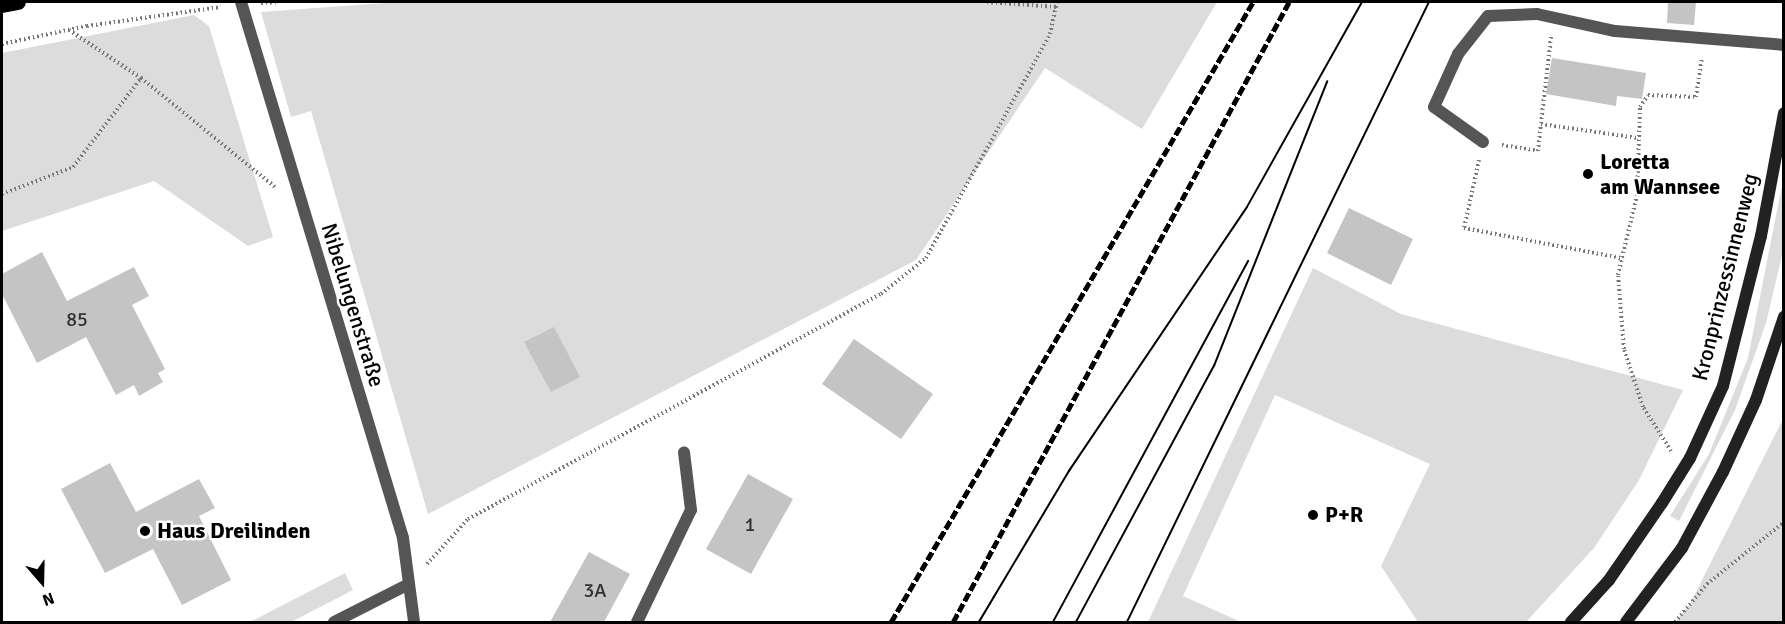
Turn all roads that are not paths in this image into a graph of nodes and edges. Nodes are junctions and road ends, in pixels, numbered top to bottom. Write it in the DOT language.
graph roads {
  1 [pos="18,2"];
  2 [pos="241,2"];
  3 [pos="2,5"];
  4 [pos="1784,45"];
  5 [pos="1784,113"];
  6 [pos="1483,142"];
  7 [pos="1784,317"];
  8 [pos="684,452"];
  9 [pos="409,584"];
  10 [pos="334,622"];
  11 [pos="414,622"];
  12 [pos="637,622"];
  13 [pos="1571,622"];
  14 [pos="1626,622"];
  1 -- 3 [label="main road"];
  2 -- 9 [label="street, Nibelungenstraße"];
  4 -- 6 [label="street"];
  5 -- 13 [label="main road, Kronprinzessinnenweg"];
  7 -- 14 [label="main road"];
  8 -- 12 [label="street"];
  9 -- 10 [label="street"];
  9 -- 11 [label="street, Nibelungenstraße"];
}
